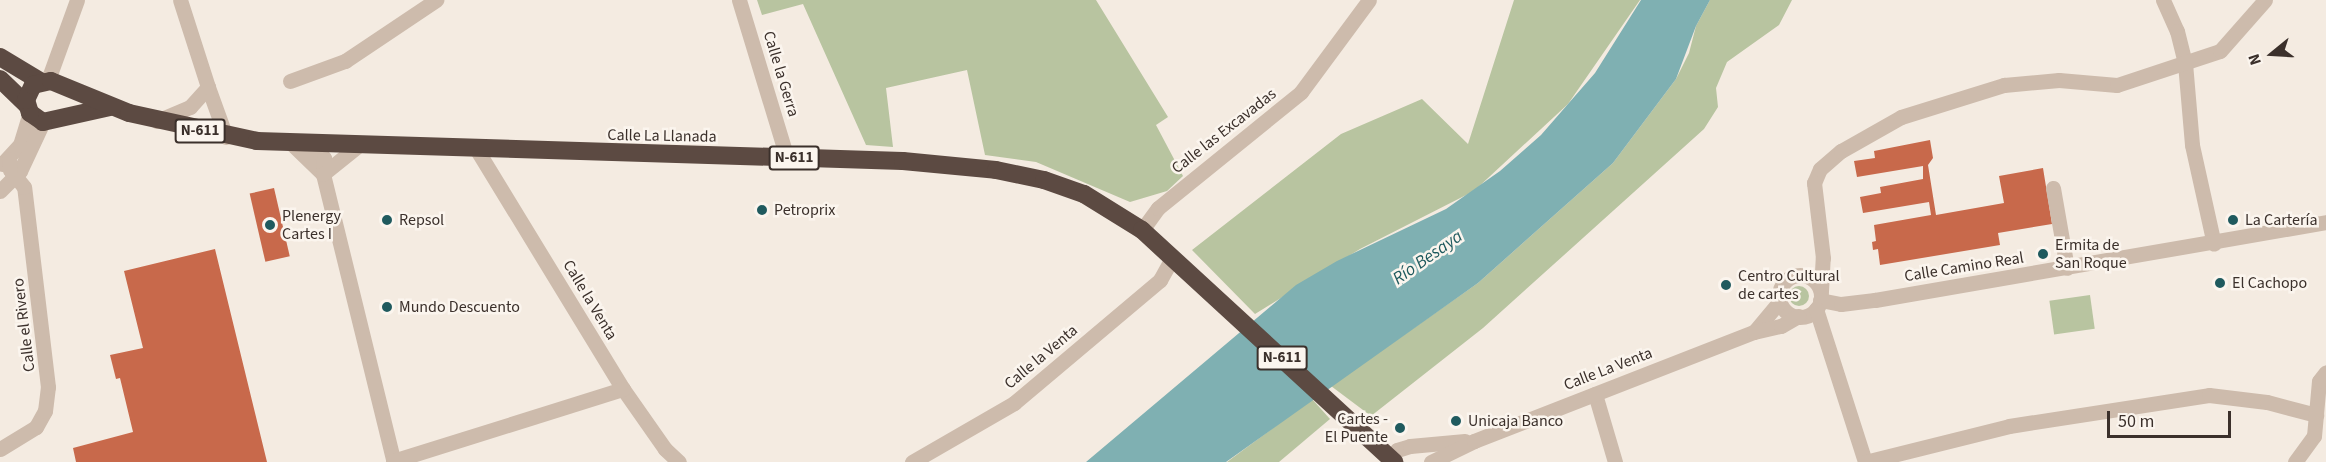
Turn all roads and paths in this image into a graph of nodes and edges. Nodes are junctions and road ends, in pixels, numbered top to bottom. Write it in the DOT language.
graph roads {
  1 [pos="76,0"];
  2 [pos="180,0"];
  3 [pos="436,0"];
  4 [pos="740,0"];
  5 [pos="1369,0"];
  6 [pos="2163,0"];
  7 [pos="2265,0"];
  8 [pos="0,57"];
  9 [pos="2184,63"];
  10 [pos="0,79"];
  11 [pos="290,81"];
  12 [pos="50,84"];
  13 [pos="208,87"];
  14 [pos="110,107"];
  15 [pos="217,107"];
  16 [pos="33,113"];
  17 [pos="62,115"];
  18 [pos="157,121"];
  19 [pos="197,130"];
  20 [pos="226,137"];
  21 [pos="291,143"];
  22 [pos="313,144"];
  23 [pos="359,146"];
  24 [pos="477,150"];
  25 [pos="787,158"];
  26 [pos="4,162"];
  27 [pos="323,174"];
  28 [pos="16,177"];
  29 [pos="2053,188"];
  30 [pos="0,191"];
  31 [pos="2326,222"];
  32 [pos="1142,230"];
  33 [pos="2214,244"];
  34 [pos="1173,257"];
  35 [pos="1823,258"];
  36 [pos="2067,268"];
  37 [pos="1808,276"];
  38 [pos="1819,300"];
  39 [pos="1780,301"];
  40 [pos="1798,316"];
  41 [pos="1754,332"];
  42 [pos="2323,376"];
  43 [pos="623,389"];
  44 [pos="1595,394"];
  45 [pos="2316,415"];
  46 [pos="1474,441"];
  47 [pos="0,449"];
  48 [pos="1384,456"];
  49 [pos="393,461"];
  50 [pos="679,462"];
  51 [pos="912,462"];
  52 [pos="1431,462"];
  53 [pos="1615,462"];
  54 [pos="1865,462"];
  55 [pos="2295,462"];
  1 -- 12 [label="street"];
  2 -- 13 [label="street"];
  3 -- 11 [label="street"];
  4 -- 25 [label="street, Calle la Gerra"];
  5 -- 32 [label="street, Calle las Excavadas"];
  6 -- 9 [label="street"];
  7 -- 9 [label="street"];
  8 -- 12 [label="highway, N-611"];
  9 -- 33 [label="street"];
  9 -- 35 [label="street"];
  10 -- 16 [label="highway"];
  12 -- 14 [label="highway, Calle La Llanada / N-611"];
  12 -- 16 [label="highway"];
  12 -- 17 [label="highway"];
  13 -- 15 [label="street"];
  13 -- 18 [label="street"];
  14 -- 17 [label="highway, Calle La Llanada / N-611"];
  14 -- 18 [label="highway, Calle La Llanada / N-611"];
  15 -- 19 [label="street"];
  15 -- 20 [label="street"];
  16 -- 17 [label="highway, Calle La Llanada / N-611"];
  16 -- 26 [label="street"];
  16 -- 28 [label="street"];
  18 -- 19 [label="highway, Calle La Llanada / N-611"];
  19 -- 20 [label="highway, Calle La Llanada / N-611"];
  20 -- 21 [label="highway, Calle La Llanada / N-611"];
  21 -- 22 [label="highway, Calle La Llanada / N-611"];
  21 -- 27 [label="street"];
  22 -- 23 [label="highway, Calle La Llanada / N-611"];
  22 -- 27 [label="street"];
  23 -- 24 [label="highway, Calle La Llanada / N-611"];
  23 -- 27 [label="street"];
  24 -- 25 [label="highway, Calle La Llanada / N-611"];
  24 -- 43 [label="street, Calle la Venta"];
  25 -- 32 [label="highway, Calle La Llanada / N-611"];
  26 -- 28 [label="street, Calle el Rivero"];
  27 -- 49 [label="street"];
  28 -- 30 [label="street"];
  28 -- 47 [label="street, Calle el Rivero"];
  29 -- 36 [label="street"];
  31 -- 33 [label="street, Calle Camino Real"];
  32 -- 34 [label="highway, Calle La Llanada / N-611"];
  33 -- 36 [label="street, Calle Camino Real"];
  34 -- 48 [label="highway, Calle La Llanada / N-611"];
  34 -- 51 [label="street, Calle la Venta"];
  35 -- 37 [label="street"];
  35 -- 38 [label="street"];
  36 -- 38 [label="street, Calle Camino Real"];
  37 -- 38 [label="street"];
  37 -- 39 [label="street"];
  38 -- 40 [label="street"];
  38 -- 54 [label="street"];
  39 -- 40 [label="street"];
  39 -- 41 [label="street, Calle La Venta"];
  40 -- 41 [label="street, Calle La Venta"];
  41 -- 44 [label="street, Calle La Venta"];
  42 -- 45 [label="street"];
  43 -- 49 [label="street"];
  43 -- 50 [label="street, Calle la Venta"];
  44 -- 46 [label="street, Calle La Venta"];
  44 -- 53 [label="street"];
  45 -- 54 [label="street"];
  45 -- 55 [label="street"];
  46 -- 48 [label="street, Calle La Venta"];
  46 -- 52 [label="street, Calle La Venta"];
}
